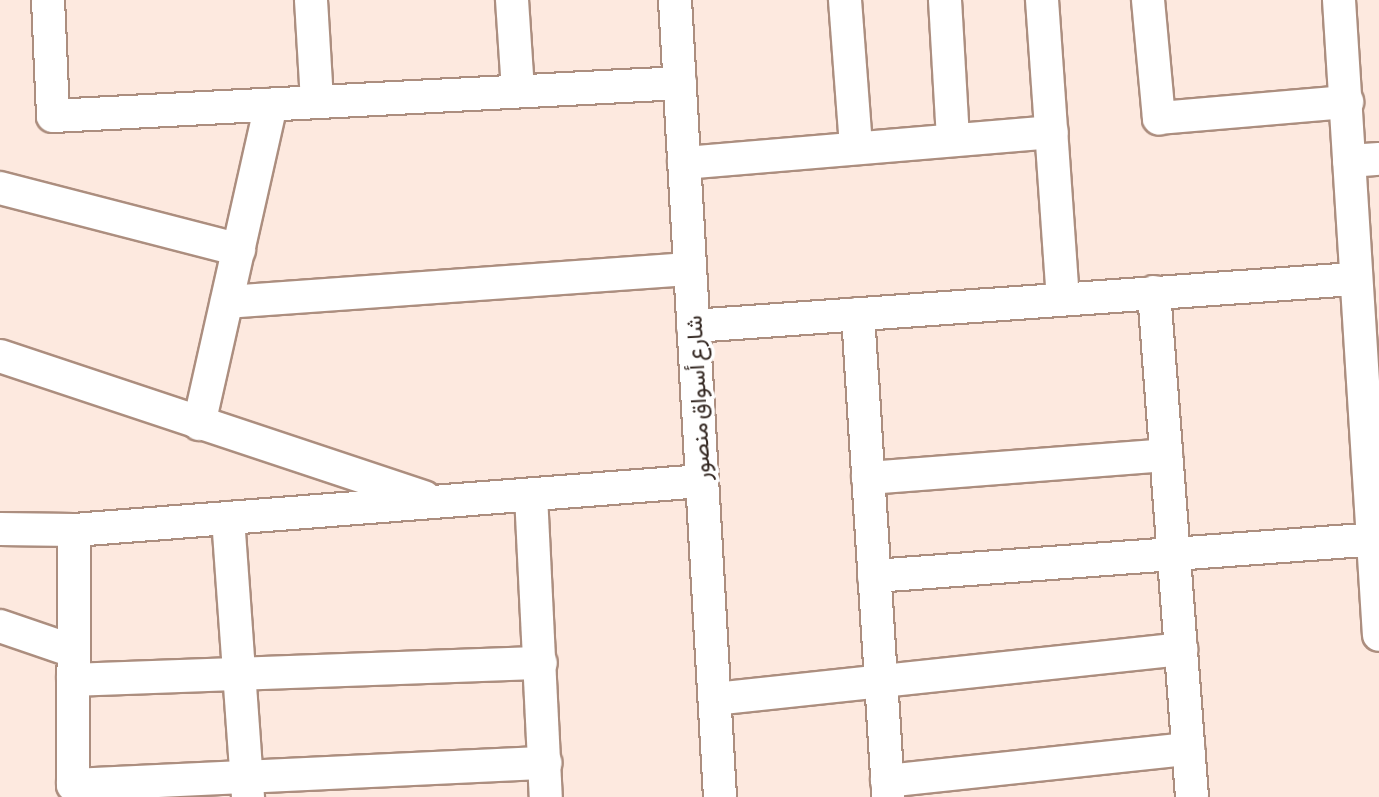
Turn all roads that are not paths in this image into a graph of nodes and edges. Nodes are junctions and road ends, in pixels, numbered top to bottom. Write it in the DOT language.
graph roads {
  1 [pos="48,0"];
  2 [pos="311,0"];
  3 [pos="512,0"];
  4 [pos="676,0"];
  5 [pos="845,0"];
  6 [pos="945,0"];
  7 [pos="1042,0"];
  8 [pos="1148,0"];
  9 [pos="1339,0"];
  10 [pos="681,83"];
  11 [pos="518,91"];
  12 [pos="317,102"];
  13 [pos="1347,102"];
  14 [pos="271,105"];
  15 [pos="1052,132"];
  16 [pos="953,140"];
  17 [pos="856,148"];
  18 [pos="1364,160"];
  19 [pos="684,163"];
  20 [pos="0,188"];
  21 [pos="239,250"];
  22 [pos="690,269"];
  23 [pos="1354,279"];
  24 [pos="1154,292"];
  25 [pos="1063,299"];
  26 [pos="227,302"];
  27 [pos="858,314"];
  28 [pos="693,326"];
  29 [pos="0,356"];
  30 [pos="199,424"];
  31 [pos="1166,455"];
  32 [pos="868,478"];
  33 [pos="702,481"];
  34 [pos="531,495"];
  35 [pos="438,502"];
  36 [pos="228,518"];
  37 [pos="0,529"];
  38 [pos="74,530"];
  39 [pos="1372,539"];
  40 [pos="1174,553"];
  41 [pos="874,576"];
  42 [pos="0,626"];
  43 [pos="1379,635"];
  44 [pos="1181,649"];
  45 [pos="541,663"];
  46 [pos="73,666"];
  47 [pos="240,674"];
  48 [pos="881,681"];
  49 [pos="715,699"];
  50 [pos="1188,749"];
  51 [pos="545,763"];
  52 [pos="247,785"];
  53 [pos="887,789"];
  54 [pos="546,797"];
  55 [pos="720,797"];
  56 [pos="1192,797"];
  1 -- 14 [label="street"];
  2 -- 12 [label="street"];
  3 -- 11 [label="street"];
  4 -- 10 [label="street, شارع أسواق منصور"];
  5 -- 17 [label="street"];
  6 -- 16 [label="street"];
  7 -- 15 [label="street"];
  8 -- 13 [label="street"];
  9 -- 13 [label="street"];
  10 -- 11 [label="street"];
  10 -- 19 [label="street, شارع أسواق منصور"];
  11 -- 12 [label="street"];
  12 -- 14 [label="street"];
  13 -- 18 [label="street"];
  14 -- 21 [label="street"];
  15 -- 16 [label="street"];
  15 -- 25 [label="street"];
  16 -- 17 [label="street"];
  17 -- 19 [label="street"];
  18 -- 23 [label="street"];
  19 -- 22 [label="street, شارع أسواق منصور"];
  20 -- 21 [label="street"];
  21 -- 26 [label="street"];
  22 -- 26 [label="street"];
  22 -- 28 [label="street, شارع أسواق منصور"];
  23 -- 24 [label="street"];
  23 -- 39 [label="street"];
  24 -- 25 [label="street"];
  24 -- 31 [label="street"];
  25 -- 27 [label="street"];
  26 -- 30 [label="street"];
  27 -- 28 [label="street"];
  27 -- 32 [label="street"];
  28 -- 33 [label="street, شارع أسواق منصور"];
  29 -- 30 [label="street"];
  30 -- 35 [label="street"];
  31 -- 32 [label="street"];
  31 -- 40 [label="street"];
  32 -- 41 [label="street"];
  33 -- 34 [label="street"];
  33 -- 49 [label="street, شارع أسواق منصور"];
  34 -- 35 [label="street"];
  34 -- 45 [label="street"];
  35 -- 36 [label="street"];
  36 -- 38 [label="street"];
  36 -- 47 [label="street"];
  37 -- 38 [label="street"];
  38 -- 46 [label="street"];
  39 -- 40 [label="street"];
  39 -- 43 [label="street"];
  40 -- 41 [label="street"];
  40 -- 44 [label="street"];
  41 -- 48 [label="street"];
  42 -- 46 [label="street"];
  44 -- 48 [label="street"];
  44 -- 50 [label="street"];
  45 -- 47 [label="street"];
  45 -- 51 [label="street"];
  46 -- 47 [label="street"];
  46 -- 52 [label="street"];
  47 -- 52 [label="street"];
  48 -- 49 [label="street"];
  48 -- 53 [label="street"];
  49 -- 55 [label="street, شارع أسواق منصور"];
  50 -- 53 [label="street"];
  50 -- 56 [label="street"];
  51 -- 52 [label="street"];
  51 -- 54 [label="street"];
}
